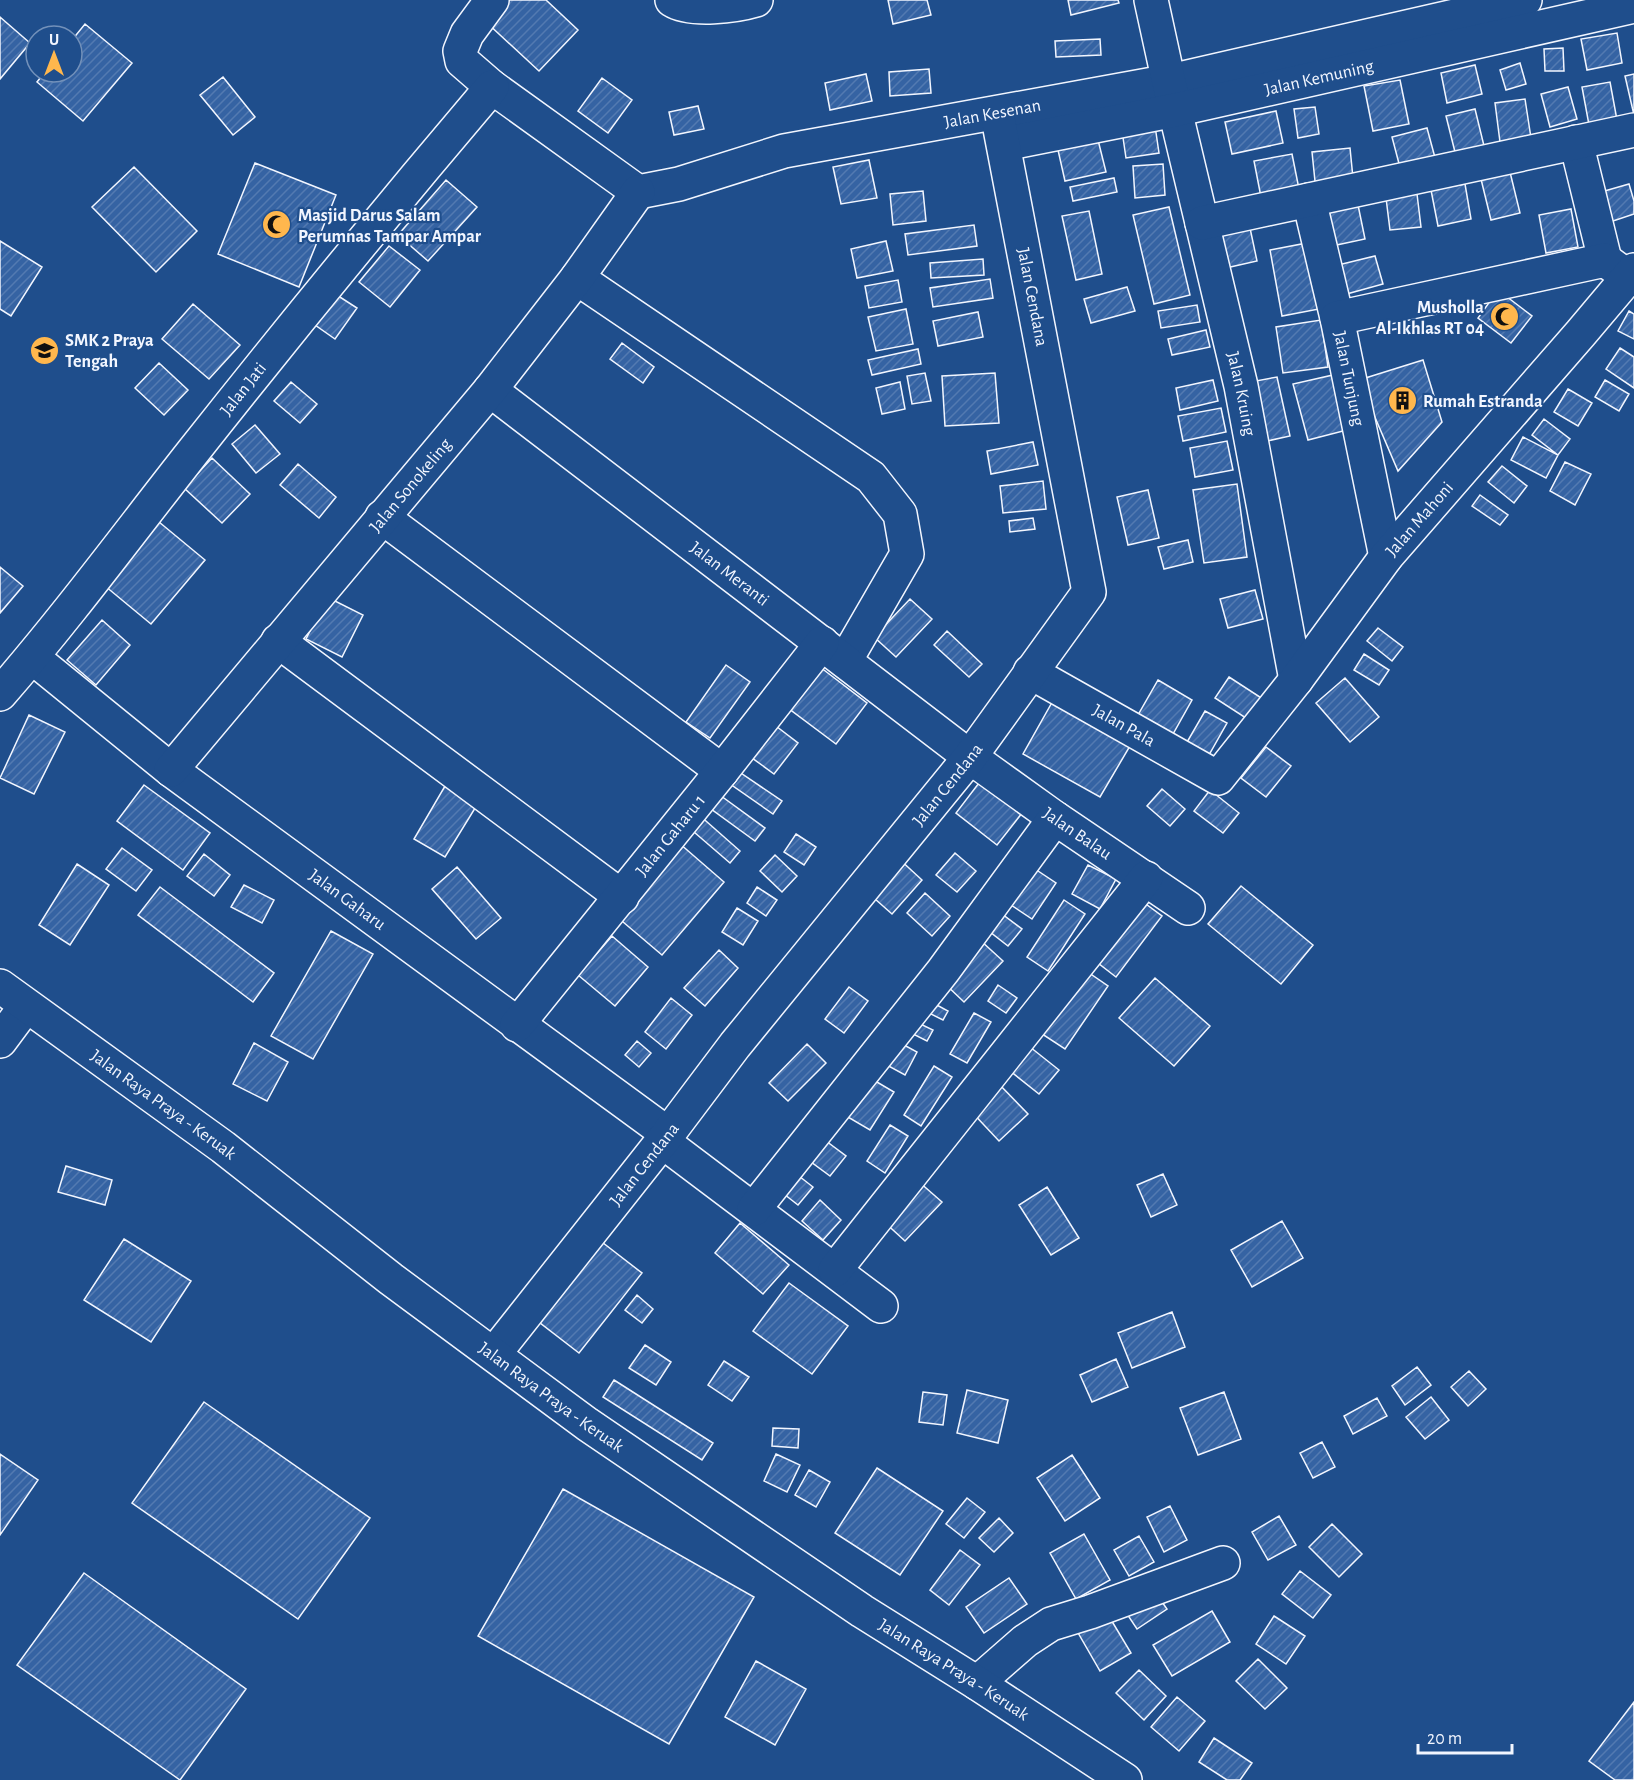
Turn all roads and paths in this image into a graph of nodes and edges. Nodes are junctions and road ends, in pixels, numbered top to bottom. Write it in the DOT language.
graph roads {
  1 [pos="492,0"];
  2 [pos="672,0"];
  3 [pos="756,0"];
  4 [pos="1151,0"];
  5 [pos="1525,0"];
  6 [pos="1634,6"];
  7 [pos="492,87"];
  8 [pos="1172,95"];
  9 [pos="1001,129"];
  10 [pos="1634,130"];
  11 [pos="1576,142"];
  12 [pos="638,192"];
  13 [pos="1309,200"];
  14 [pos="1202,223"];
  15 [pos="1622,269"];
  16 [pos="577,278"];
  17 [pos="1337,318"];
  18 [pos="490,390"];
  19 [pos="382,517"];
  20 [pos="1386,557"];
  21 [pos="278,641"];
  22 [pos="834,652"];
  23 [pos="32,657"];
  24 [pos="1030,672"];
  25 [pos="1296,680"];
  26 [pos="0,694"];
  27 [pos="970,757"];
  28 [pos="171,770"];
  29 [pos="722,771"];
  30 [pos="1218,778"];
  31 [pos="1055,818"];
  32 [pos="1146,878"];
  33 [pos="622,897"];
  34 [pos="1188,908"];
  35 [pos="0,986"];
  36 [pos="26,1006"];
  37 [pos="517,1024"];
  38 [pos="0,1041"];
  39 [pos="665,1138"];
  40 [pos="754,1209"];
  41 [pos="834,1270"];
  42 [pos="881,1306"];
  43 [pos="494,1354"];
  44 [pos="1222,1563"];
  45 [pos="977,1683"];
  46 [pos="1125,1780"];
  1 -- 7 [label="street"];
  2 -- 3 [label="street"];
  4 -- 8 [label="street, Jalan Kruing"];
  5 -- 8 [label="street, Jalan Kesenan"];
  6 -- 8 [label="street, Jalan Kemuning"];
  7 -- 12 [label="street"];
  7 -- 23 [label="street, Jalan Jati"];
  8 -- 9 [label="street, Jalan Kesenan"];
  8 -- 14 [label="street, Jalan Kruing"];
  9 -- 12 [label="street, Jalan Kesenan"];
  9 -- 24 [label="street, Jalan Cendana"];
  10 -- 11 [label="street"];
  11 -- 13 [label="street"];
  11 -- 15 [label="street"];
  12 -- 16 [label="street, Jalan Sonokeling"];
  13 -- 14 [label="street"];
  13 -- 17 [label="street, Jalan Tunjung"];
  14 -- 25 [label="street, Jalan Kruing"];
  15 -- 17 [label="street"];
  15 -- 20 [label="street, Jalan Mahoni"];
  16 -- 18 [label="street, Jalan Sonokeling"];
  16 -- 22 [label="street, Jalan Gaharu 1"];
  17 -- 20 [label="street, Jalan Tunjung"];
  18 -- 19 [label="street, Jalan Sonokeling"];
  18 -- 22 [label="street, Jalan Meranti"];
  19 -- 21 [label="street, Jalan Sonokeling"];
  19 -- 29 [label="street"];
  20 -- 25 [label="street, Jalan Mahoni"];
  21 -- 28 [label="street, Jalan Sonokeling"];
  21 -- 33 [label="street"];
  22 -- 27 [label="street, Jalan Meranti"];
  22 -- 29 [label="street, Jalan Gaharu 1"];
  23 -- 26 [label="street, Jalan Jati"];
  23 -- 28 [label="street, Jalan Gaharu"];
  24 -- 27 [label="street, Jalan Cendana"];
  24 -- 30 [label="street, Jalan Pala"];
  25 -- 30 [label="street, Jalan Mahoni"];
  27 -- 31 [label="street, Jalan Balau"];
  27 -- 39 [label="street, Jalan Cendana"];
  28 -- 37 [label="street, Jalan Gaharu"];
  29 -- 33 [label="street, Jalan Gaharu 1"];
  31 -- 32 [label="street, Jalan Balau"];
  31 -- 40 [label="street"];
  32 -- 34 [label="street, Jalan Balau"];
  32 -- 41 [label="street"];
  33 -- 37 [label="street, Jalan Gaharu 1"];
  35 -- 36 [label="street, Jalan Raya Praya - Keruak"];
  36 -- 38 [label="street"];
  36 -- 43 [label="street, Jalan Raya Praya - Keruak"];
  37 -- 39 [label="street, Jalan Gaharu"];
  39 -- 40 [label="street, Jalan Gaharu"];
  39 -- 43 [label="street, Jalan Cendana"];
  40 -- 41 [label="street, Jalan Gaharu"];
  41 -- 42 [label="street, Jalan Gaharu"];
  43 -- 45 [label="street, Jalan Raya Praya - Keruak"];
  44 -- 45 [label="street"];
  45 -- 46 [label="street, Jalan Raya Praya - Keruak"];
}
